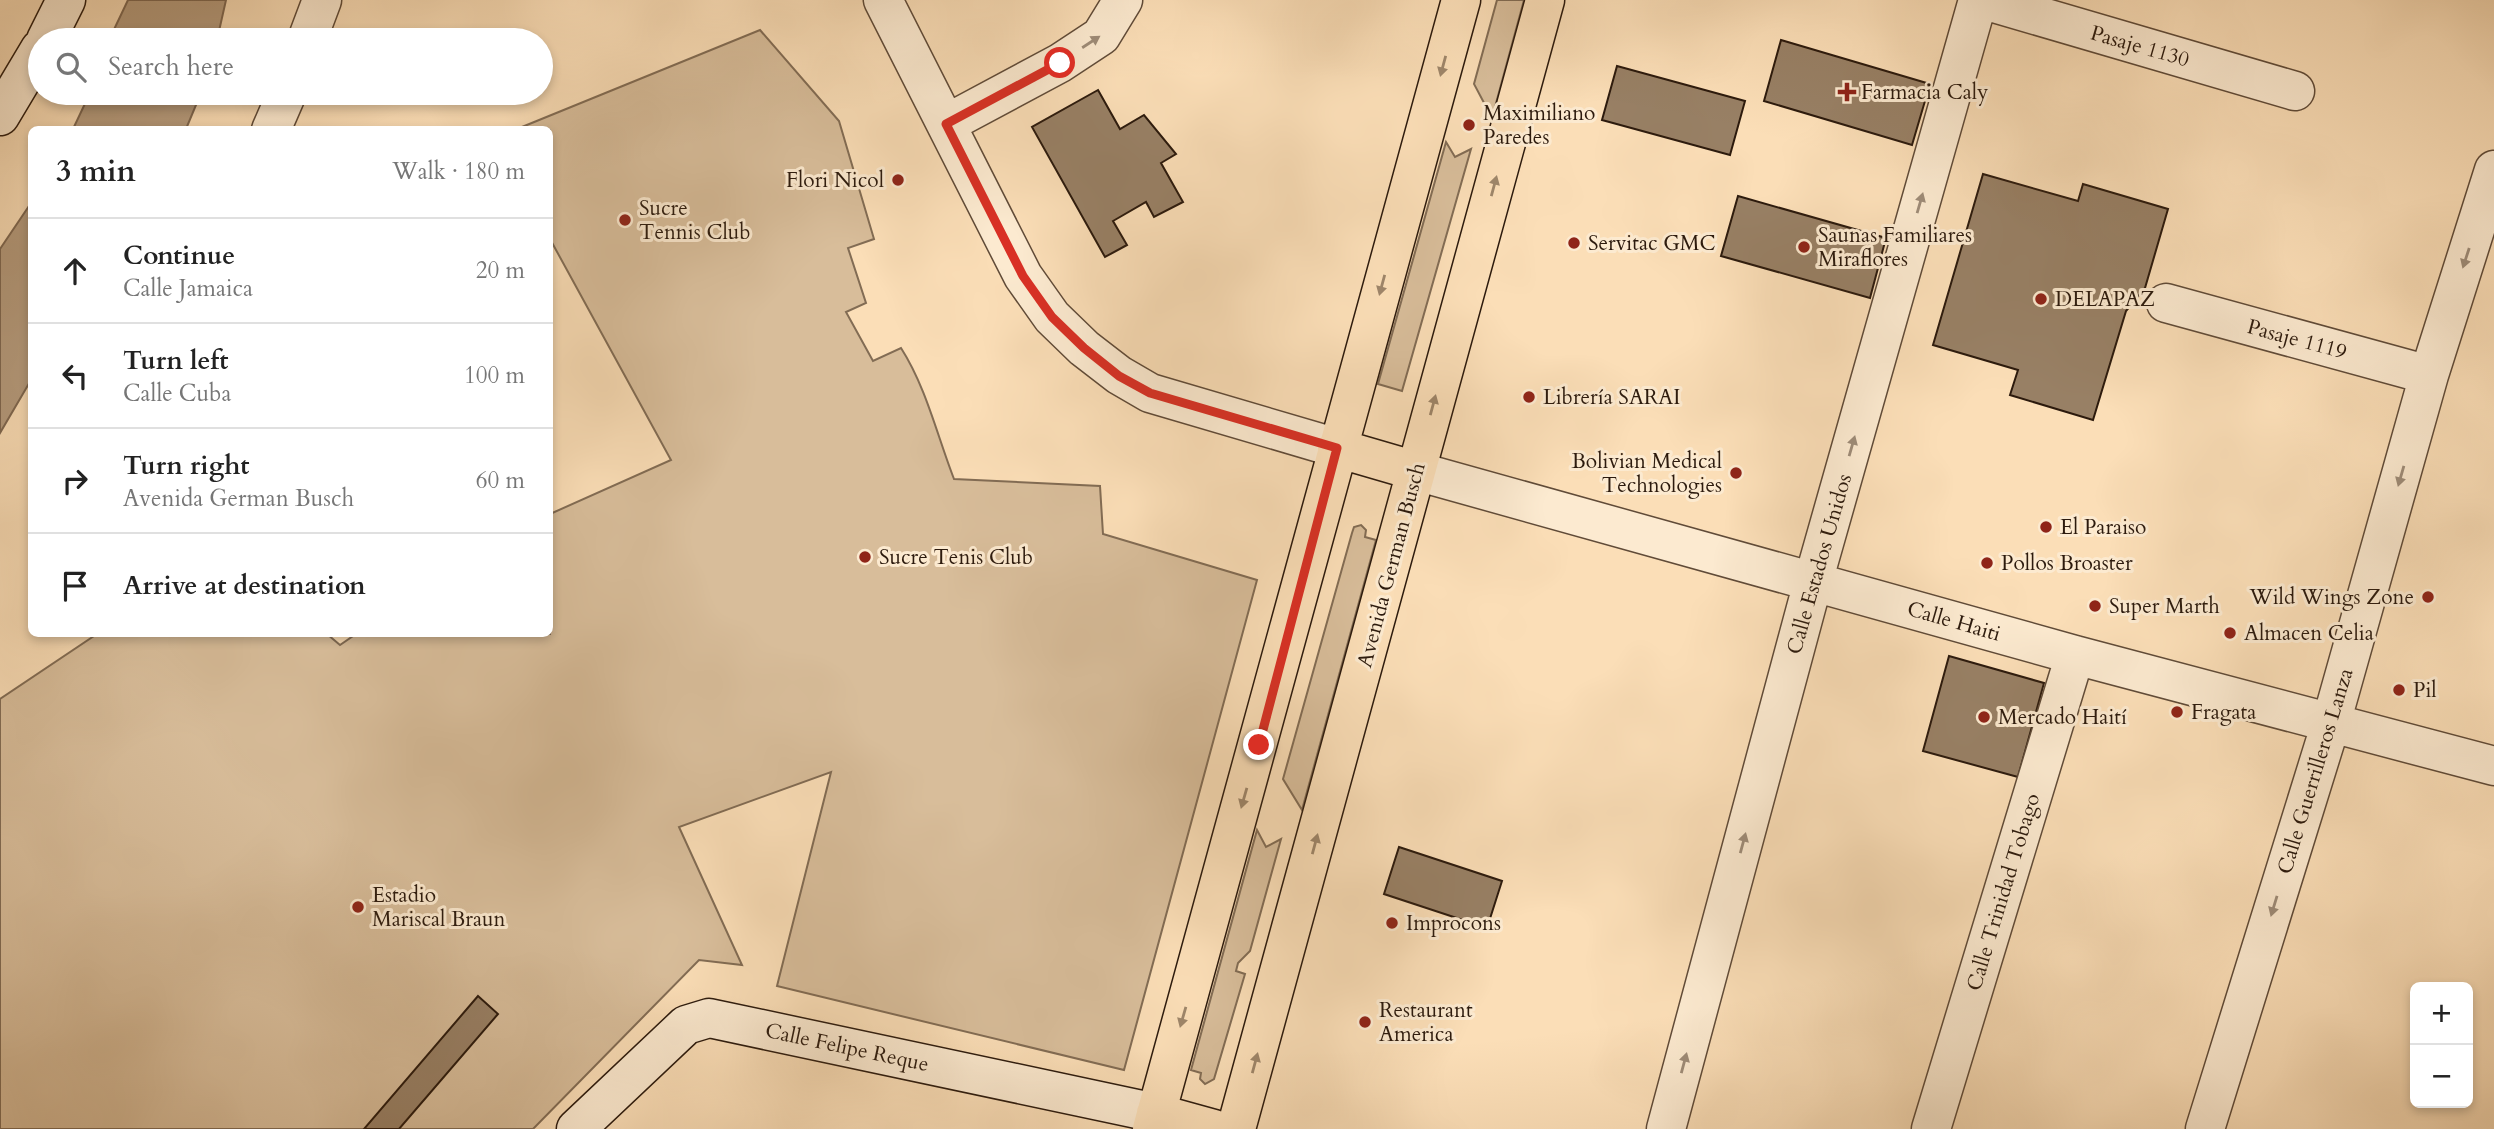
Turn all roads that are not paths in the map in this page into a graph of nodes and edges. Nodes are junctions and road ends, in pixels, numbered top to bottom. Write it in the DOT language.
graph roads {
  1 [pos="66,0"];
  2 [pos="322,0"];
  3 [pos="883,0"];
  4 [pos="1123,0"];
  5 [pos="1461,0"];
  6 [pos="1545,0"];
  7 [pos="1978,0"];
  8 [pos="1984,0"];
  9 [pos="52,28"];
  10 [pos="312,28"];
  11 [pos="28,69"];
  12 [pos="2295,91"];
  13 [pos="282,105"];
  14 [pos="0,116"];
  15 [pos="946,124"];
  16 [pos="273,126"];
  17 [pos="2494,170"];
  18 [pos="2166,303"];
  19 [pos="2429,375"];
  20 [pos="1337,448"];
  21 [pos="1416,471"];
  22 [pos="1813,582"];
  23 [pos="2075,655"];
  24 [pos="2331,723"];
  25 [pos="2494,766"];
  26 [pos="1154,1121"];
  27 [pos="576,1129"];
  28 [pos="1214,1129"];
  29 [pos="1236,1129"];
  30 [pos="1666,1129"];
  31 [pos="1931,1129"];
  32 [pos="2205,1129"];
  1 -- 9 [label="street"];
  2 -- 10 [label="street"];
  3 -- 15 [label="street"];
  15 -- 4 [label="street, one-way"];
  5 -- 20 [label="main road, one-way"];
  21 -- 6 [label="main road, Avenida German Busch, one-way"];
  22 -- 7 [label="street, Calle Estados Unidos, one-way"];
  8 -- 12 [label="street, Pasaje 1130"];
  11 -- 14 [label="street"];
  13 -- 16 [label="street"];
  15 -- 20 [label="street"];
  17 -- 19 [label="street, Calle Guerrilleros Lanza, one-way"];
  18 -- 19 [label="street, Pasaje 1119"];
  19 -- 24 [label="street, Calle Guerrilleros Lanza, one-way"];
  20 -- 21 [label="main road"];
  20 -- 26 [label="main road, one-way"];
  21 -- 22 [label="street, Calle Haiti"];
  29 -- 21 [label="main road, Avenida German Busch, one-way"];
  22 -- 23 [label="street, Calle Haiti"];
  30 -- 22 [label="street, Calle Estados Unidos, one-way"];
  23 -- 24 [label="street, Calle Haiti"];
  23 -- 31 [label="street, Calle Trinidad Tobago"];
  24 -- 25 [label="street, Calle Haiti"];
  24 -- 32 [label="street, Calle Guerrilleros Lanza, one-way"];
  26 -- 27 [label="street, Calle Felipe Reque"];
  26 -- 28 [label="main road"];
}
